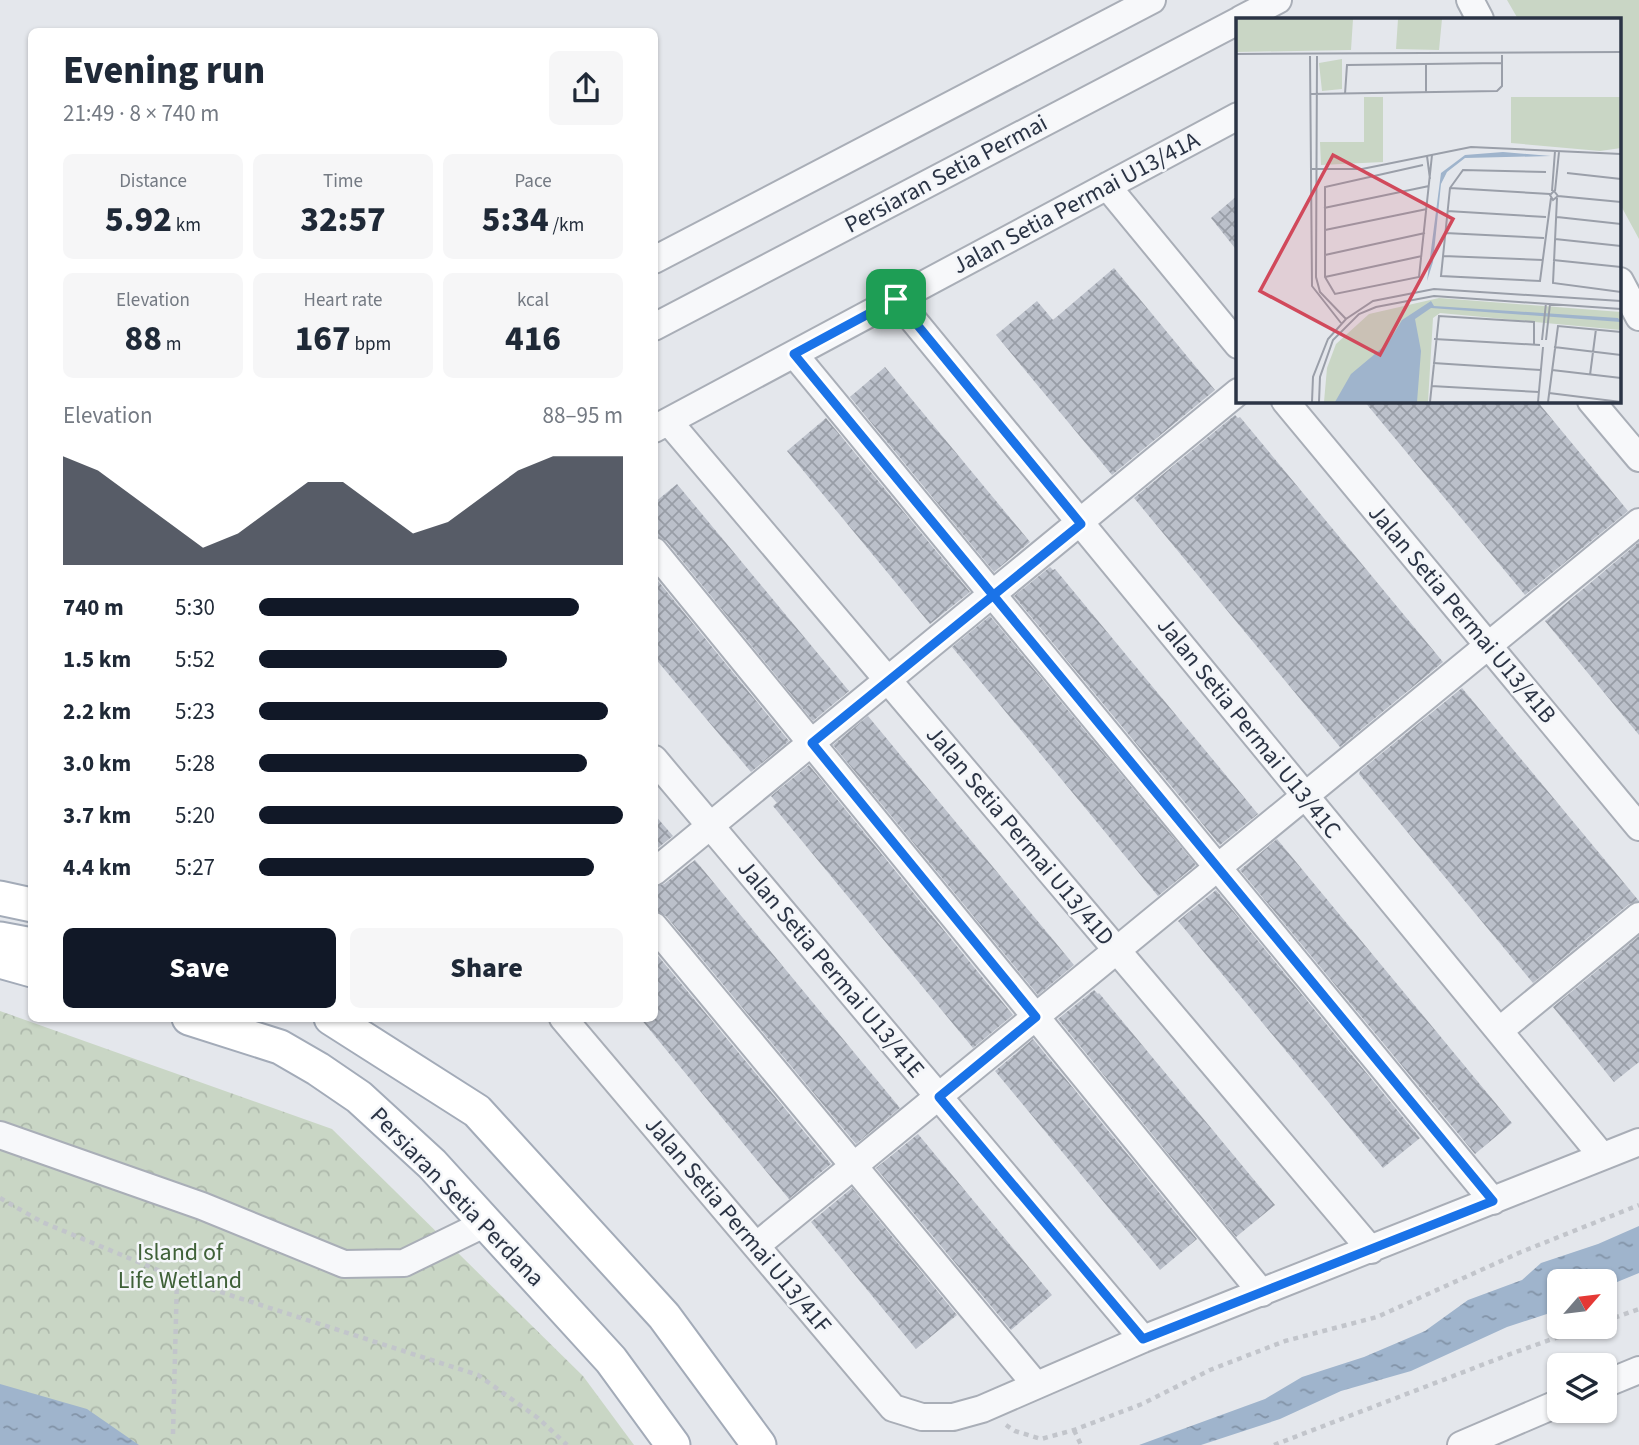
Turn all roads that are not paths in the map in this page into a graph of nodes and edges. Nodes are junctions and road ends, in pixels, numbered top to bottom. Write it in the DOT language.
graph roads {
  1 [pos="1152,0"];
  2 [pos="1278,0"];
  3 [pos="1470,0"];
  4 [pos="1244,18"];
  5 [pos="1479,18"];
  6 [pos="1236,22"];
  7 [pos="1236,117"];
  8 [pos="1107,186"];
  9 [pos="658,258"];
  10 [pos="1622,285"];
  11 [pos="896,299"];
  12 [pos="1639,317"];
  13 [pos="658,325"];
  14 [pos="1236,343"];
  15 [pos="794,354"];
  16 [pos="1236,394"];
  17 [pos="1286,402"];
  18 [pos="1592,402"];
  19 [pos="662,426"];
  20 [pos="1639,458"];
  21 [pos="1639,522"];
  22 [pos="1081,524"];
  23 [pos="658,556"];
  24 [pos="994,595"];
  25 [pos="1488,646"];
  26 [pos="889,681"];
  27 [pos="812,743"];
  28 [pos="658,764"];
  29 [pos="1305,796"];
  30 [pos="711,826"];
  31 [pos="1639,827"];
  32 [pos="1218,867"];
  33 [pos="658,869"];
  34 [pos="0,898"];
  35 [pos="28,904"];
  36 [pos="1639,916"];
  37 [pos="658,931"];
  38 [pos="0,939"];
  39 [pos="28,944"];
  40 [pos="1116,950"];
  41 [pos="0,961"];
  42 [pos="28,969"];
  43 [pos="1036,1017"];
  44 [pos="202,1022"];
  45 [pos="246,1022"];
  46 [pos="337,1022"];
  47 [pos="566,1022"];
  48 [pos="1499,1031"];
  49 [pos="280,1047"];
  50 [pos="939,1097"];
  51 [pos="0,1135"];
  52 [pos="1639,1142"];
  53 [pos="1602,1156"];
  54 [pos="854,1166"];
  55 [pos="1493,1201"];
  56 [pos="486,1223"];
  57 [pos="756,1246"];
  58 [pos="1371,1250"];
  59 [pos="1262,1293"];
  60 [pos="1143,1339"];
  61 [pos="1639,1370"];
  62 [pos="1617,1379"];
  63 [pos="1037,1385"];
  64 [pos="1547,1408"];
  65 [pos="1467,1444"];
  66 [pos="673,1445"];
  67 [pos="759,1445"];
  1 -- 9 [label="street"];
  2 -- 4 [label="street, Persiaran Setia Permai"];
  3 -- 5 [label="street"];
  6 -- 13 [label="street, Persiaran Setia Permai"];
  7 -- 8 [label="street, Jalan Setia Permai U13/41A"];
  8 -- 11 [label="street, Jalan Setia Permai U13/41A"];
  8 -- 14 [label="street"];
  10 -- 12 [label="street"];
  11 -- 15 [label="street, Jalan Setia Permai U13/41A"];
  11 -- 22 [label="street, Jalan Setia Permai U13/41C"];
  15 -- 19 [label="street, Jalan Setia Permai U13/41A"];
  15 -- 24 [label="street"];
  16 -- 22 [label="street"];
  17 -- 25 [label="street, Jalan Setia Permai U13/41B"];
  18 -- 20 [label="street"];
  19 -- 26 [label="street, Jalan Setia Permai U13/41D"];
  21 -- 25 [label="street"];
  22 -- 24 [label="street"];
  22 -- 29 [label="street, Jalan Setia Permai U13/41C"];
  23 -- 27 [label="street"];
  24 -- 26 [label="street"];
  24 -- 32 [label="street"];
  25 -- 29 [label="street"];
  25 -- 31 [label="street, Jalan Setia Permai U13/41B"];
  26 -- 27 [label="street"];
  26 -- 40 [label="street, Jalan Setia Permai U13/41D"];
  27 -- 30 [label="street"];
  27 -- 43 [label="street"];
  28 -- 30 [label="street, Jalan Setia Permai U13/41E"];
  29 -- 32 [label="street"];
  29 -- 48 [label="street, Jalan Setia Permai U13/41C"];
  30 -- 33 [label="street"];
  30 -- 50 [label="street, Jalan Setia Permai U13/41E"];
  32 -- 40 [label="street"];
  32 -- 55 [label="street"];
  34 -- 35 [label="main road"];
  36 -- 48 [label="street"];
  37 -- 54 [label="street"];
  38 -- 39 [label="main road"];
  40 -- 43 [label="street"];
  40 -- 58 [label="street, Jalan Setia Permai U13/41D"];
  41 -- 42 [label="main road"];
  43 -- 50 [label="street"];
  43 -- 59 [label="street"];
  44 -- 49 [label="main road, Persiaran Setia Perdana"];
  45 -- 49 [label="main road"];
  46 -- 67 [label="main road"];
  47 -- 57 [label="street, Jalan Setia Permai U13/41F"];
  48 -- 53 [label="street, Jalan Setia Permai U13/41C"];
  49 -- 56 [label="main road, Persiaran Setia Perdana"];
  50 -- 54 [label="street"];
  50 -- 60 [label="street, Jalan Setia Permai U13/41E"];
  51 -- 56 [label="street"];
  52 -- 53 [label="street"];
  53 -- 55 [label="street"];
  54 -- 57 [label="street"];
  54 -- 63 [label="street"];
  55 -- 58 [label="street"];
  56 -- 66 [label="main road, Persiaran Setia Perdana"];
  57 -- 63 [label="street, Jalan Setia Permai U13/41F"];
  58 -- 59 [label="street"];
  59 -- 60 [label="street"];
  60 -- 63 [label="street"];
  61 -- 62 [label="street"];
  64 -- 65 [label="street"];
}
